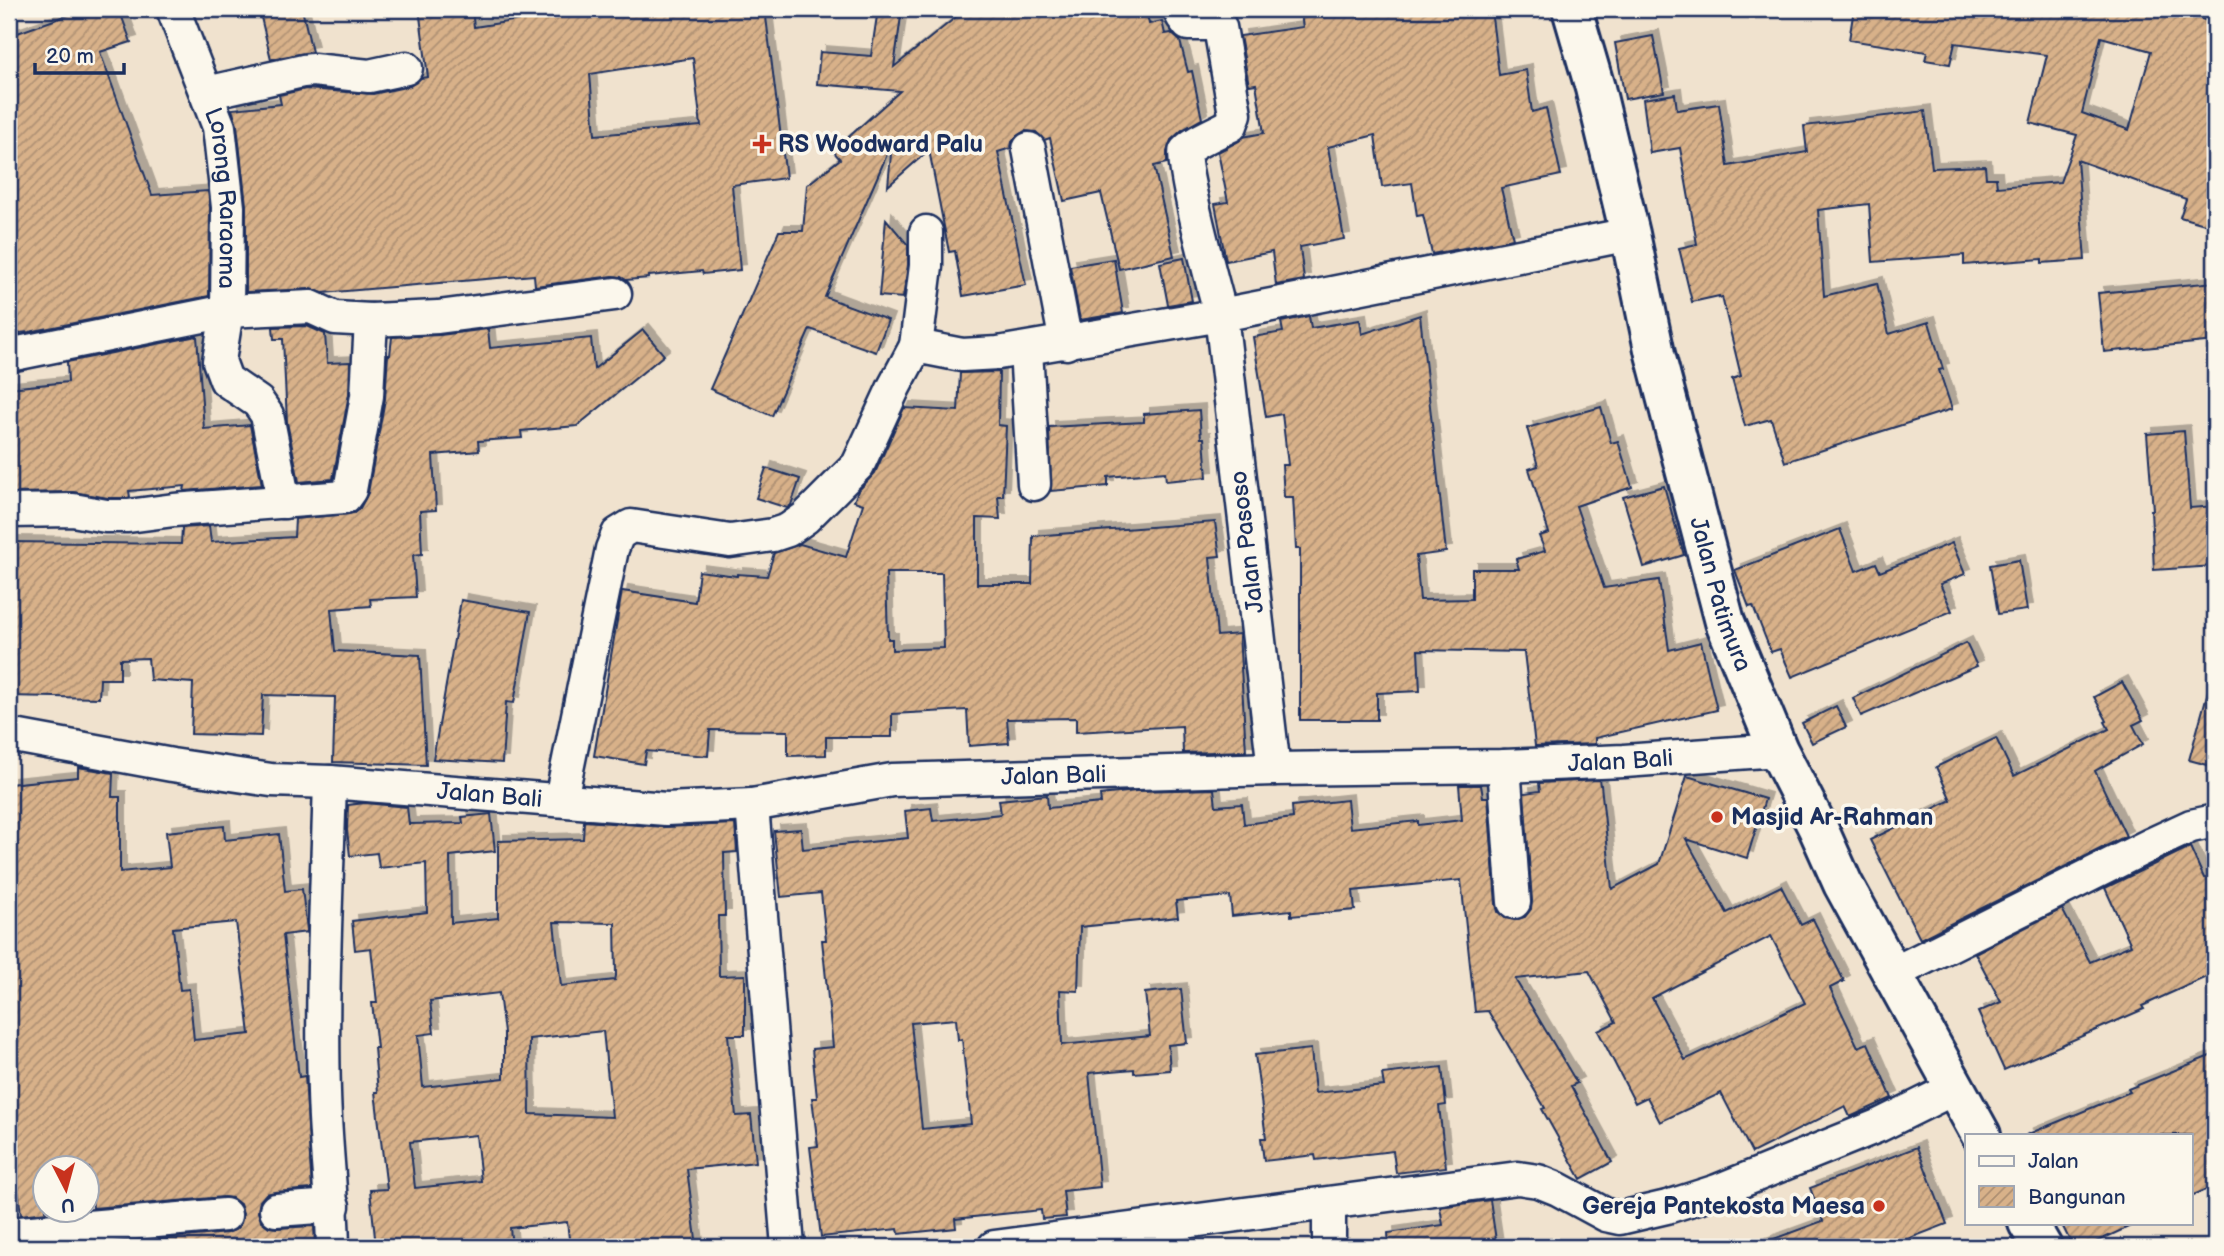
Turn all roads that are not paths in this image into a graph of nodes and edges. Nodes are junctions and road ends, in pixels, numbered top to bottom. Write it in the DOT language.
graph roads {
  1 [pos="173,9"];
  2 [pos="1573,9"];
  3 [pos="1182,16"];
  4 [pos="406,68"];
  5 [pos="206,93"];
  6 [pos="1029,149"];
  7 [pos="926,232"];
  8 [pos="1630,234"];
  9 [pos="614,294"];
  10 [pos="227,311"];
  11 [pos="1220,315"];
  12 [pos="371,320"];
  13 [pos="1066,343"];
  14 [pos="914,349"];
  15 [pos="1026,350"];
  16 [pos="9,355"];
  17 [pos="1034,484"];
  18 [pos="284,502"];
  19 [pos="9,511"];
  20 [pos="9,735"];
  21 [pos="1778,750"];
  22 [pos="1504,766"];
  23 [pos="1274,769"];
  24 [pos="330,782"];
  25 [pos="561,799"];
  26 [pos="752,805"];
  27 [pos="2215,821"];
  28 [pos="1514,902"];
  29 [pos="1894,973"];
  30 [pos="1955,1088"];
  31 [pos="1980,1134"];
  32 [pos="1329,1204"];
  33 [pos="332,1206"];
  34 [pos="276,1210"];
  35 [pos="225,1216"];
  36 [pos="2029,1224"];
  37 [pos="9,1234"];
  38 [pos="333,1247"];
  39 [pos="789,1247"];
  40 [pos="994,1247"];
  41 [pos="1329,1247"];
  42 [pos="2042,1247"];
  1 -- 5 [label="street, Lorong Raraoma"];
  2 -- 8 [label="main road, Jalan Patimura"];
  3 -- 11 [label="street, Jalan Pasoso"];
  4 -- 5 [label="street"];
  5 -- 10 [label="street, Lorong Raraoma"];
  6 -- 13 [label="street"];
  7 -- 14 [label="street"];
  8 -- 11 [label="street"];
  8 -- 21 [label="main road, Jalan Patimura"];
  9 -- 12 [label="street"];
  10 -- 12 [label="street"];
  10 -- 16 [label="street"];
  10 -- 18 [label="street, Lorong Raraoma"];
  11 -- 13 [label="street"];
  11 -- 23 [label="street, Jalan Pasoso"];
  12 -- 18 [label="street"];
  13 -- 15 [label="street"];
  14 -- 15 [label="street"];
  14 -- 25 [label="street"];
  15 -- 17 [label="street"];
  18 -- 19 [label="street"];
  20 -- 24 [label="street, Jalan Bali"];
  21 -- 22 [label="street, Jalan Bali"];
  21 -- 29 [label="main road, Jalan Patimura"];
  22 -- 23 [label="street, Jalan Bali"];
  22 -- 28 [label="street"];
  23 -- 26 [label="street, Jalan Bali"];
  24 -- 25 [label="street, Jalan Bali"];
  24 -- 33 [label="street"];
  25 -- 26 [label="street, Jalan Bali"];
  26 -- 39 [label="street"];
  27 -- 29 [label="street"];
  29 -- 30 [label="main road, Jalan Patimura"];
  30 -- 31 [label="main road, Jalan Patimura"];
  30 -- 32 [label="street"];
  32 -- 40 [label="street"];
  32 -- 41 [label="street"];
  33 -- 34 [label="street"];
  33 -- 38 [label="street"];
  35 -- 37 [label="street"];
  36 -- 42 [label="main road"];
}
